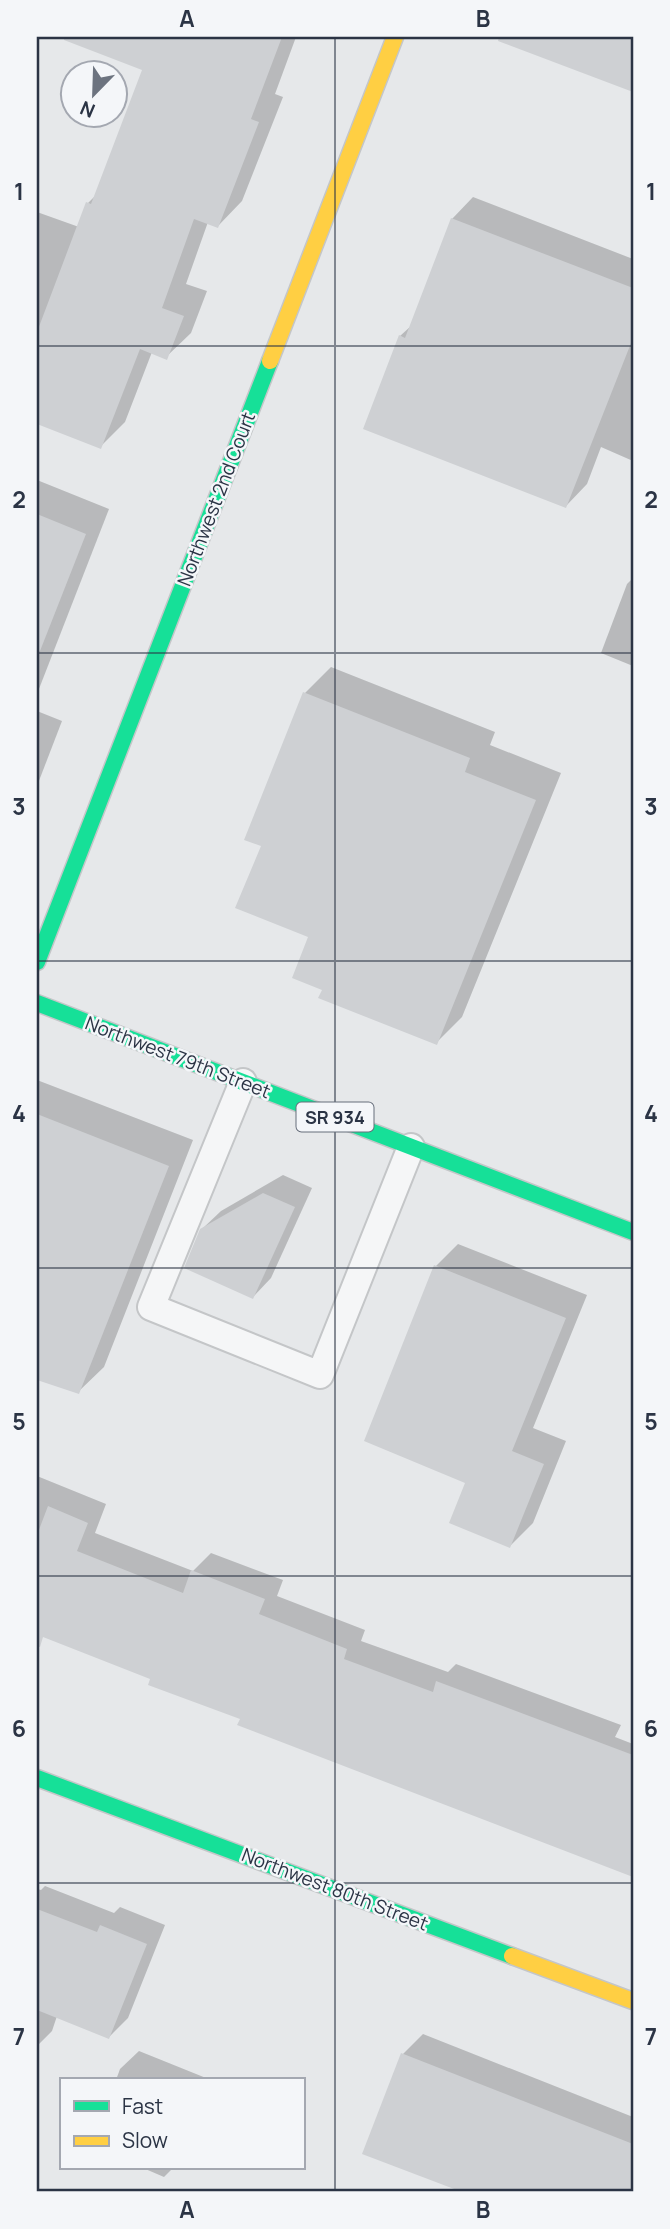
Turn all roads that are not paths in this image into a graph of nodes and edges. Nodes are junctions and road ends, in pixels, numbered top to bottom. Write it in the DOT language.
graph roads {
  1 [pos="395,37"];
  2 [pos="37,962"];
  3 [pos="37,1003"];
  4 [pos="243,1082"];
  5 [pos="411,1147"];
  6 [pos="633,1232"];
  7 [pos="37,1777"];
  8 [pos="633,2001"];
  1 -- 2 [label="street, Northwest 2nd Court"];
  3 -- 4 [label="street, Northwest 79th Street / SR 934"];
  4 -- 5 [label="street, Northwest 79th Street / SR 934"];
  4 -- 5 [label="lane"];
  5 -- 6 [label="street, Northwest 79th Street / SR 934"];
  7 -- 8 [label="street, Northwest 80th Street"];
}
